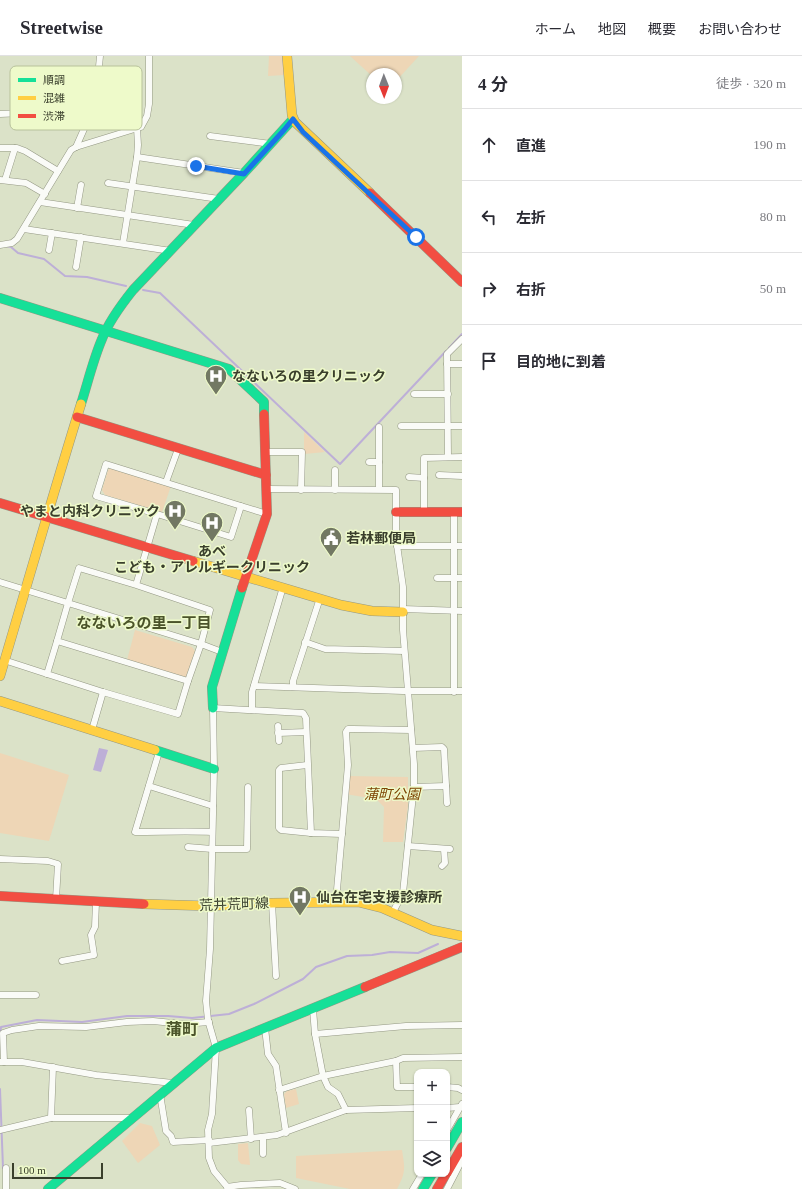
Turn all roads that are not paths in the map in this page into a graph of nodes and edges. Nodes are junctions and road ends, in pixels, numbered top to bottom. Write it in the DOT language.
graph roads {
  1 [pos="100,56"];
  2 [pos="149,56"];
  3 [pos="287,56"];
  4 [pos="99,66"];
  5 [pos="0,114"];
  6 [pos="10,114"];
  7 [pos="293,119"];
  8 [pos="142,125"];
  9 [pos="84,130"];
  10 [pos="131,130"];
  11 [pos="137,130"];
  12 [pos="210,136"];
  13 [pos="271,144"];
  14 [pos="76,147"];
  15 [pos="0,148"];
  16 [pos="15,148"];
  17 [pos="137,157"];
  18 [pos="58,171"];
  19 [pos="244,174"];
  20 [pos="2,180"];
  21 [pos="108,183"];
  22 [pos="81,185"];
  23 [pos="132,186"];
  24 [pos="45,194"];
  25 [pos="219,199"];
  26 [pos="40,202"];
  27 [pos="77,208"];
  28 [pos="127,215"];
  29 [pos="194,225"];
  30 [pos="24,229"];
  31 [pos="52,233"];
  32 [pos="81,238"];
  33 [pos="123,243"];
  34 [pos="0,245"];
  35 [pos="49,250"];
  36 [pos="171,251"];
  37 [pos="76,267"];
  38 [pos="462,282"];
  39 [pos="0,298"];
  40 [pos="105,331"];
  41 [pos="462,339"];
  42 [pos="447,364"];
  43 [pos="462,364"];
  44 [pos="414,394"];
  45 [pos="448,394"];
  46 [pos="77,417"];
  47 [pos="401,426"];
  48 [pos="448,426"];
  49 [pos="462,426"];
  50 [pos="379,427"];
  51 [pos="178,449"];
  52 [pos="266,452"];
  53 [pos="448,457"];
  54 [pos="462,457"];
  55 [pos="369,462"];
  56 [pos="379,462"];
  57 [pos="335,470"];
  58 [pos="266,475"];
  59 [pos="439,475"];
  60 [pos="462,476"];
  61 [pos="409,477"];
  62 [pos="424,478"];
  63 [pos="166,482"];
  64 [pos="267,489"];
  65 [pos="379,489"];
  66 [pos="302,490"];
  67 [pos="335,490"];
  68 [pos="0,503"];
  69 [pos="241,506"];
  70 [pos="396,512"];
  71 [pos="424,512"];
  72 [pos="458,512"];
  73 [pos="157,514"];
  74 [pos="267,514"];
  75 [pos="46,517"];
  76 [pos="147,546"];
  77 [pos="397,546"];
  78 [pos="454,546"];
  79 [pos="462,546"];
  80 [pos="245,577"];
  81 [pos="437,578"];
  82 [pos="454,578"];
  83 [pos="462,578"];
  84 [pos="0,582"];
  85 [pos="136,585"];
  86 [pos="283,587"];
  87 [pos="26,590"];
  88 [pos="320,598"];
  89 [pos="68,603"];
  90 [pos="454,610"];
  91 [pos="403,611"];
  92 [pos="462,611"];
  93 [pos="57,641"];
  94 [pos="305,642"];
  95 [pos="201,644"];
  96 [pos="404,651"];
  97 [pos="222,652"];
  98 [pos="10,662"];
  99 [pos="47,674"];
  100 [pos="0,676"];
  101 [pos="188,681"];
  102 [pos="254,686"];
  103 [pos="292,687"];
  104 [pos="408,691"];
  105 [pos="103,692"];
  106 [pos="454,692"];
  107 [pos="462,692"];
  108 [pos="0,702"];
  109 [pos="213,708"];
  110 [pos="252,710"];
  111 [pos="278,726"];
  112 [pos="92,730"];
  113 [pos="411,730"];
  114 [pos="306,732"];
  115 [pos="278,733"];
  116 [pos="279,741"];
  117 [pos="413,748"];
  118 [pos="159,752"];
  119 [pos="307,765"];
  120 [pos="214,769"];
  121 [pos="149,786"];
  122 [pos="446,786"];
  123 [pos="248,787"];
  124 [pos="414,787"];
  125 [pos="447,803"];
  126 [pos="213,806"];
  127 [pos="212,832"];
  128 [pos="311,833"];
  129 [pos="342,834"];
  130 [pos="408,846"];
  131 [pos="188,847"];
  132 [pos="212,849"];
  133 [pos="0,858"];
  134 [pos="442,866"];
  135 [pos="0,896"];
  136 [pos="56,899"];
  137 [pos="336,901"];
  138 [pos="96,902"];
  139 [pos="272,903"];
  140 [pos="210,906"];
  141 [pos="393,912"];
  142 [pos="462,936"];
  143 [pos="462,947"];
  144 [pos="62,961"];
  145 [pos="276,976"];
  146 [pos="0,995"];
  147 [pos="36,995"];
  148 [pos="313,1009"];
  149 [pos="208,1021"];
  150 [pos="462,1025"];
  151 [pos="265,1028"];
  152 [pos="315,1034"];
  153 [pos="216,1048"];
  154 [pos="462,1056"];
  155 [pos="396,1061"];
  156 [pos="2,1062"];
  157 [pos="53,1067"];
  158 [pos="322,1076"];
  159 [pos="173,1083"];
  160 [pos="414,1087"];
  161 [pos="450,1087"];
  162 [pos="279,1090"];
  163 [pos="462,1090"];
  164 [pos="160,1094"];
  165 [pos="461,1106"];
  166 [pos="414,1108"];
  167 [pos="450,1108"];
  168 [pos="249,1110"];
  169 [pos="346,1110"];
  170 [pos="51,1118"];
  171 [pos="131,1118"];
  172 [pos="462,1123"];
  173 [pos="450,1125"];
  174 [pos="2,1129"];
  175 [pos="286,1133"];
  176 [pos="263,1137"];
  177 [pos="251,1139"];
  178 [pos="209,1142"];
  179 [pos="450,1143"];
  180 [pos="461,1150"];
  181 [pos="264,1154"];
  182 [pos="6,1168"];
  183 [pos="450,1168"];
  184 [pos="420,1177"];
  185 [pos="430,1177"];
  186 [pos="445,1177"];
  187 [pos="228,1188"];
  188 [pos="6,1189"];
  189 [pos="48,1189"];
  190 [pos="295,1189"];
  191 [pos="413,1189"];
  192 [pos="423,1189"];
  193 [pos="438,1189"];
  194 [pos="447,1189"];
  1 -- 4 [label="street"];
  2 -- 8 [label="street"];
  3 -- 7 [label="main road"];
  5 -- 6 [label="street"];
  7 -- 13 [label="main road"];
  7 -- 38 [label="main road"];
  9 -- 14 [label="street"];
  10 -- 14 [label="street"];
  11 -- 17 [label="street"];
  12 -- 13 [label="street"];
  13 -- 19 [label="main road"];
  14 -- 18 [label="street"];
  15 -- 16 [label="street"];
  16 -- 18 [label="street"];
  16 -- 20 [label="street"];
  17 -- 19 [label="street"];
  17 -- 23 [label="street"];
  18 -- 24 [label="street"];
  19 -- 25 [label="main road"];
  20 -- 24 [label="street"];
  21 -- 23 [label="street"];
  22 -- 27 [label="street"];
  23 -- 25 [label="street"];
  23 -- 28 [label="street"];
  24 -- 26 [label="street"];
  25 -- 29 [label="main road"];
  26 -- 27 [label="street"];
  26 -- 30 [label="street"];
  27 -- 28 [label="street"];
  28 -- 29 [label="street"];
  28 -- 33 [label="street"];
  29 -- 36 [label="main road"];
  30 -- 31 [label="street"];
  30 -- 34 [label="street"];
  31 -- 32 [label="street"];
  31 -- 35 [label="street"];
  32 -- 33 [label="street"];
  32 -- 37 [label="street"];
  33 -- 36 [label="street"];
  36 -- 40 [label="main road"];
  39 -- 40 [label="main road"];
  40 -- 46 [label="main road"];
  40 -- 52 [label="main road"];
  41 -- 42 [label="street"];
  42 -- 43 [label="street"];
  42 -- 45 [label="street"];
  44 -- 45 [label="street"];
  45 -- 48 [label="street"];
  46 -- 51 [label="main road"];
  46 -- 75 [label="main road"];
  47 -- 48 [label="street"];
  48 -- 49 [label="street"];
  48 -- 53 [label="street"];
  50 -- 56 [label="street"];
  51 -- 58 [label="main road"];
  51 -- 63 [label="street"];
  52 -- 58 [label="main road"];
  52 -- 66 [label="street"];
  53 -- 54 [label="street"];
  53 -- 62 [label="street"];
  55 -- 56 [label="street"];
  56 -- 65 [label="street"];
  57 -- 67 [label="street"];
  58 -- 64 [label="main road"];
  59 -- 60 [label="street"];
  61 -- 62 [label="street"];
  62 -- 71 [label="street"];
  63 -- 69 [label="street"];
  63 -- 73 [label="street"];
  64 -- 66 [label="street"];
  64 -- 74 [label="main road"];
  65 -- 67 [label="street"];
  65 -- 70 [label="street"];
  66 -- 67 [label="street"];
  68 -- 75 [label="main road"];
  69 -- 73 [label="street"];
  69 -- 74 [label="street"];
  70 -- 71 [label="main road"];
  70 -- 77 [label="street"];
  71 -- 72 [label="main road"];
  72 -- 78 [label="street"];
  73 -- 76 [label="street"];
  74 -- 80 [label="main road"];
  75 -- 76 [label="main road"];
  75 -- 87 [label="main road"];
  76 -- 80 [label="main road"];
  76 -- 85 [label="street"];
  77 -- 78 [label="street"];
  77 -- 91 [label="street"];
  78 -- 79 [label="street"];
  78 -- 82 [label="street"];
  80 -- 86 [label="main road"];
  80 -- 97 [label="main road"];
  81 -- 82 [label="street"];
  82 -- 83 [label="street"];
  82 -- 90 [label="street"];
  84 -- 87 [label="street"];
  85 -- 89 [label="street"];
  85 -- 95 [label="street"];
  86 -- 88 [label="main road"];
  86 -- 102 [label="street"];
  87 -- 89 [label="street"];
  87 -- 100 [label="main road"];
  88 -- 91 [label="main road"];
  88 -- 94 [label="street"];
  89 -- 93 [label="street"];
  89 -- 95 [label="street"];
  90 -- 91 [label="street"];
  90 -- 92 [label="street"];
  90 -- 106 [label="street"];
  91 -- 96 [label="street"];
  93 -- 99 [label="street"];
  93 -- 101 [label="street"];
  94 -- 96 [label="street"];
  94 -- 103 [label="street"];
  95 -- 97 [label="street"];
  95 -- 101 [label="street"];
  96 -- 104 [label="street"];
  97 -- 109 [label="main road"];
  98 -- 99 [label="street"];
  99 -- 105 [label="street"];
  101 -- 105 [label="street"];
  102 -- 103 [label="street"];
  102 -- 110 [label="street"];
  103 -- 104 [label="street"];
  104 -- 106 [label="street"];
  104 -- 113 [label="street"];
  105 -- 112 [label="street"];
  106 -- 107 [label="street"];
  108 -- 112 [label="main road"];
  109 -- 110 [label="street"];
  109 -- 120 [label="street"];
  110 -- 114 [label="street"];
  111 -- 115 [label="street"];
  112 -- 118 [label="main road"];
  113 -- 117 [label="street"];
  113 -- 129 [label="street"];
  114 -- 115 [label="street"];
  114 -- 119 [label="street"];
  115 -- 116 [label="street"];
  117 -- 122 [label="street"];
  117 -- 124 [label="street"];
  118 -- 120 [label="main road"];
  118 -- 121 [label="street"];
  119 -- 128 [label="street"];
  119 -- 128 [label="street"];
  120 -- 126 [label="street"];
  121 -- 126 [label="street"];
  121 -- 127 [label="street"];
  122 -- 124 [label="street"];
  122 -- 125 [label="street"];
  123 -- 132 [label="street"];
  124 -- 130 [label="street"];
  126 -- 127 [label="street"];
  127 -- 132 [label="street"];
  128 -- 129 [label="street"];
  129 -- 137 [label="street"];
  130 -- 134 [label="street"];
  130 -- 141 [label="street"];
  131 -- 132 [label="street"];
  132 -- 140 [label="street"];
  133 -- 136 [label="street"];
  135 -- 136 [label="main road, 荒井荒町線"];
  136 -- 138 [label="main road, 荒井荒町線"];
  137 -- 139 [label="main road, 荒井荒町線"];
  137 -- 141 [label="main road, 荒井荒町線"];
  138 -- 140 [label="main road, 荒井荒町線"];
  138 -- 144 [label="street"];
  139 -- 140 [label="main road, 荒井荒町線"];
  139 -- 145 [label="street"];
  140 -- 149 [label="street"];
  141 -- 142 [label="main road, 荒井荒町線"];
  143 -- 148 [label="main road"];
  146 -- 147 [label="street"];
  148 -- 151 [label="main road"];
  148 -- 152 [label="street"];
  149 -- 153 [label="street"];
  149 -- 156 [label="street"];
  150 -- 152 [label="street"];
  151 -- 153 [label="main road"];
  151 -- 162 [label="street"];
  152 -- 158 [label="street"];
  153 -- 159 [label="main road"];
  153 -- 178 [label="street"];
  154 -- 155 [label="street"];
  155 -- 158 [label="street"];
  155 -- 160 [label="street"];
  156 -- 157 [label="street"];
  157 -- 159 [label="street"];
  157 -- 170 [label="street"];
  158 -- 162 [label="street"];
  158 -- 169 [label="street"];
  159 -- 164 [label="main road"];
  161 -- 163 [label="street"];
  162 -- 175 [label="street"];
  164 -- 171 [label="main road"];
  164 -- 178 [label="street"];
  165 -- 167 [label="street"];
  165 -- 173 [label="street"];
  166 -- 169 [label="street"];
  168 -- 177 [label="street"];
  169 -- 175 [label="street"];
  170 -- 171 [label="street"];
  170 -- 174 [label="street"];
  171 -- 189 [label="main road"];
  172 -- 179 [label="main road"];
  175 -- 176 [label="street"];
  176 -- 177 [label="street"];
  176 -- 181 [label="street"];
  177 -- 178 [label="street"];
  178 -- 187 [label="street"];
  180 -- 183 [label="main road"];
  180 -- 194 [label="street"];
  182 -- 188 [label="street"];
  184 -- 191 [label="street"];
  185 -- 192 [label="main road"];
  186 -- 193 [label="main road"];
  187 -- 190 [label="street"];
}
